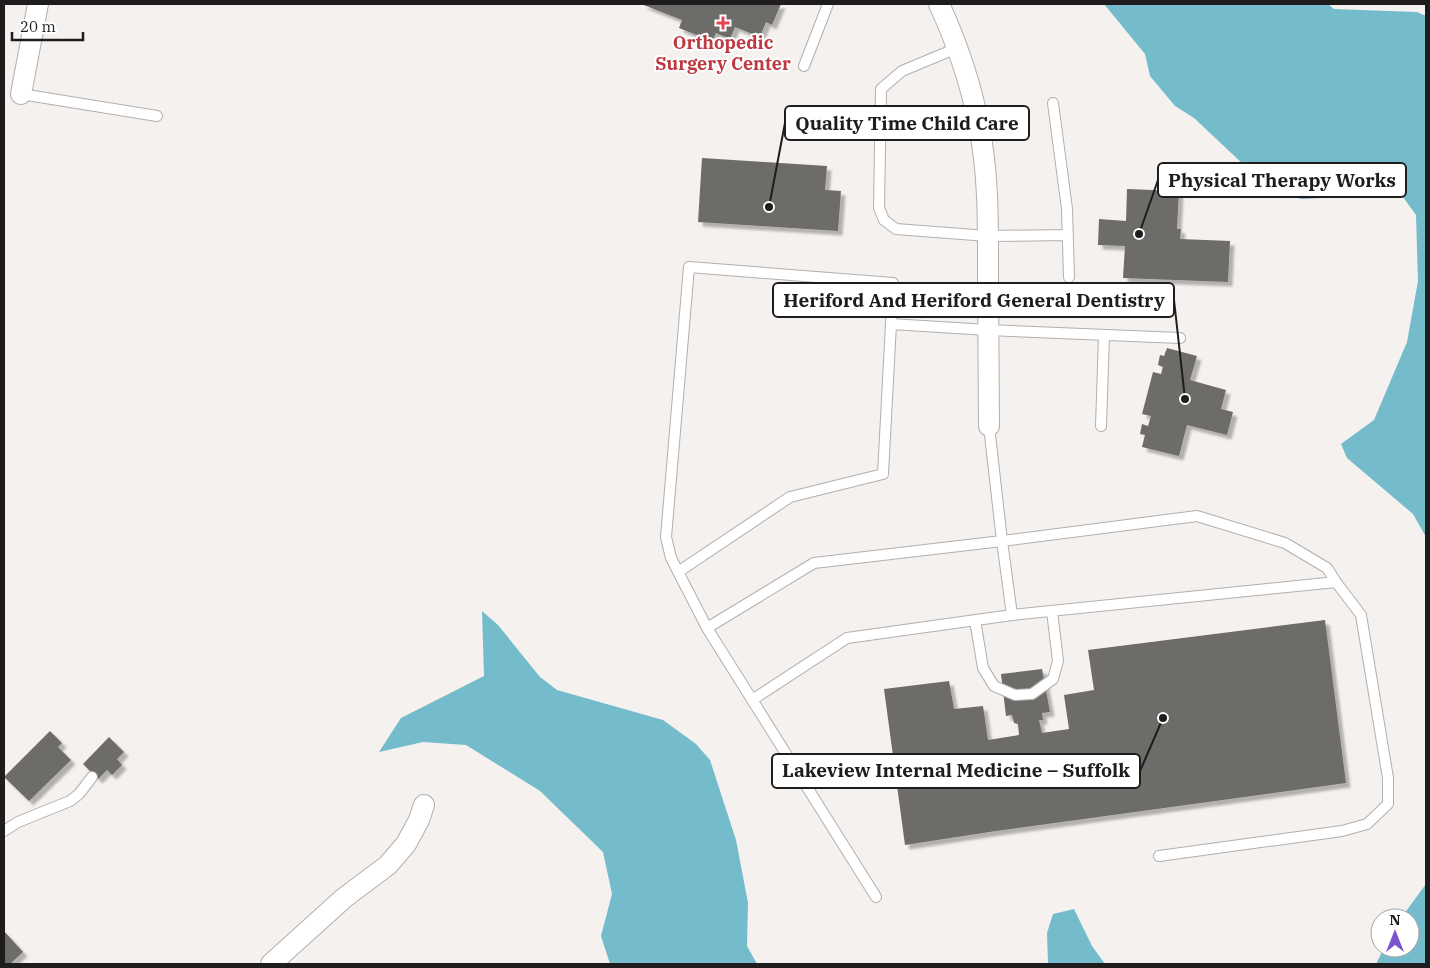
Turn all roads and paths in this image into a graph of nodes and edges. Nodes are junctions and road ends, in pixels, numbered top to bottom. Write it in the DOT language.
graph roads {
  1 [pos="38,4"];
  2 [pos="828,4"];
  3 [pos="939,4"];
  4 [pos="957,48"];
  5 [pos="804,66"];
  6 [pos="21,94"];
  7 [pos="1053,103"];
  8 [pos="157,116"];
  9 [pos="1068,235"];
  10 [pos="988,236"];
  11 [pos="1069,276"];
  12 [pos="891,324"];
  13 [pos="988,330"];
  14 [pos="1104,336"];
  15 [pos="1180,338"];
  16 [pos="989,426"];
  17 [pos="1101,426"];
  18 [pos="1002,541"];
  19 [pos="678,572"];
  20 [pos="1336,582"];
  21 [pos="1052,611"];
  22 [pos="1012,615"];
  23 [pos="975,620"];
  24 [pos="707,628"];
  25 [pos="752,700"];
  26 [pos="92,777"];
  27 [pos="424,805"];
  28 [pos="4,831"];
  29 [pos="1159,856"];
  30 [pos="876,897"];
  31 [pos="271,964"];
  1 -- 6 [label="street"];
  2 -- 5 [label="lane"];
  3 -- 4 [label="street"];
  4 -- 10 [label="street"];
  4 -- 10 [label="lane"];
  6 -- 8 [label="lane"];
  7 -- 9 [label="lane"];
  9 -- 10 [label="lane"];
  9 -- 11 [label="lane"];
  10 -- 13 [label="street"];
  12 -- 13 [label="lane"];
  12 -- 19 [label="lane"];
  12 -- 19 [label="lane"];
  13 -- 14 [label="lane"];
  13 -- 16 [label="street"];
  14 -- 15 [label="lane"];
  14 -- 17 [label="lane"];
  16 -- 18 [label="lane"];
  18 -- 20 [label="lane"];
  18 -- 22 [label="lane"];
  18 -- 24 [label="lane"];
  19 -- 24 [label="lane"];
  20 -- 21 [label="lane"];
  20 -- 29 [label="lane"];
  21 -- 22 [label="lane"];
  21 -- 23 [label="lane"];
  22 -- 23 [label="lane"];
  23 -- 25 [label="lane"];
  24 -- 25 [label="lane"];
  25 -- 30 [label="lane"];
  26 -- 28 [label="lane"];
  27 -- 31 [label="street"];
}
